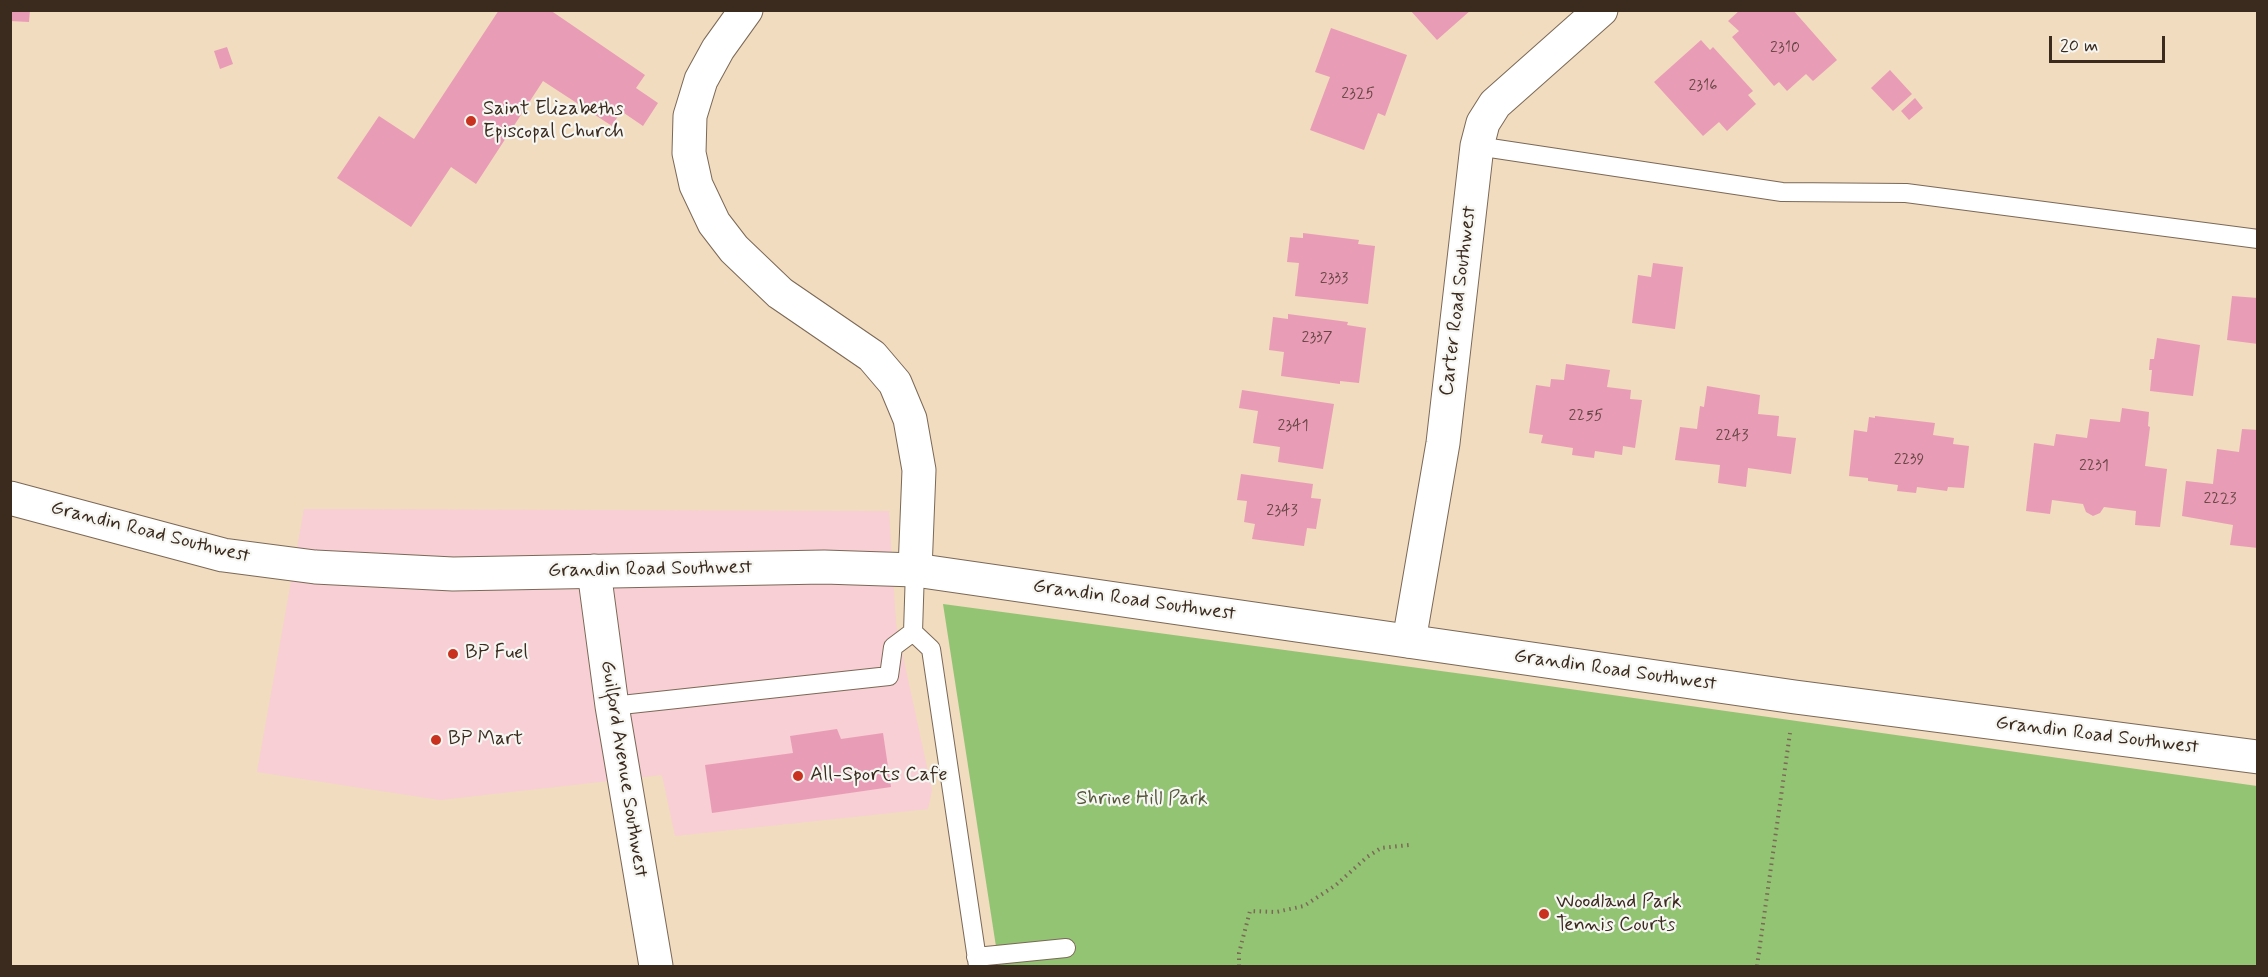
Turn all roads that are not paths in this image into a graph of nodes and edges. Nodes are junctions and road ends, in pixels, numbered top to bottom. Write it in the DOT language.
graph roads {
  1 [pos="746,10"];
  2 [pos="1600,10"];
  3 [pos="1477,146"];
  4 [pos="2258,239"];
  5 [pos="10,498"];
  6 [pos="915,570"];
  7 [pos="594,571"];
  8 [pos="914,632"];
  9 [pos="1409,641"];
  10 [pos="612,706"];
  11 [pos="2258,758"];
  12 [pos="1066,948"];
  13 [pos="977,962"];
  14 [pos="656,966"];
  1 -- 6 [label="street"];
  2 -- 3 [label="street, Carter Road Southwest"];
  3 -- 4 [label="lane"];
  3 -- 9 [label="street, Carter Road Southwest"];
  5 -- 7 [label="street, Grandin Road Southwest"];
  6 -- 7 [label="street, Grandin Road Southwest"];
  6 -- 8 [label="lane"];
  6 -- 9 [label="street, Grandin Road Southwest"];
  7 -- 10 [label="street, Guilford Avenue Southwest"];
  8 -- 10 [label="lane"];
  8 -- 13 [label="lane"];
  9 -- 11 [label="street, Grandin Road Southwest"];
  10 -- 14 [label="street, Guilford Avenue Southwest"];
  12 -- 13 [label="lane"];
}
